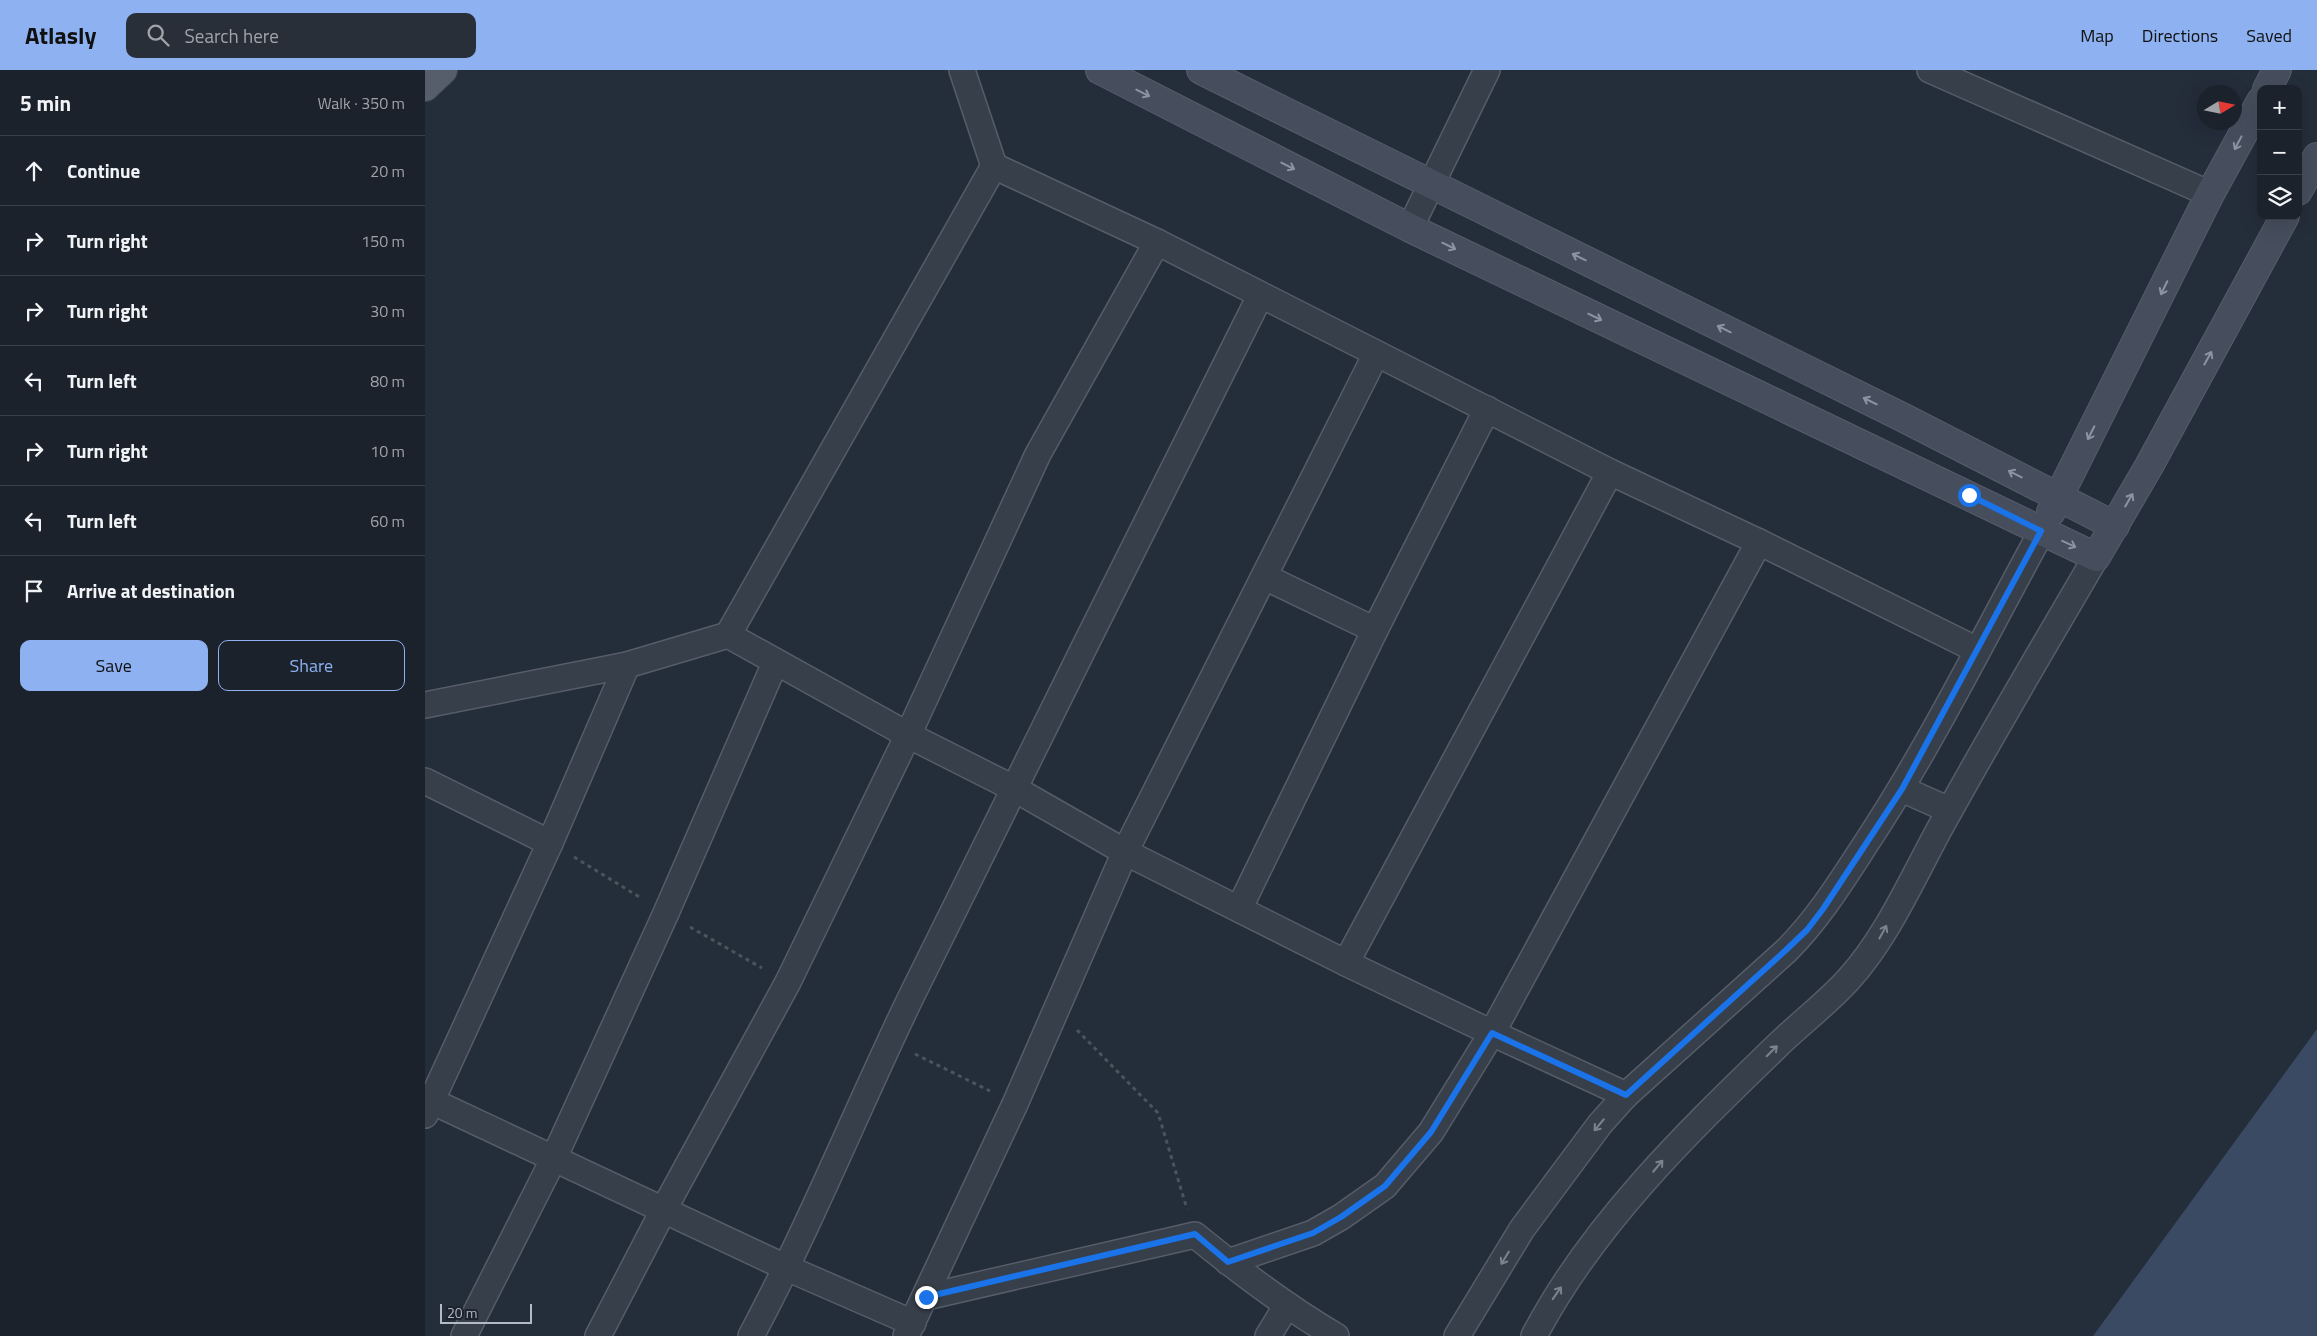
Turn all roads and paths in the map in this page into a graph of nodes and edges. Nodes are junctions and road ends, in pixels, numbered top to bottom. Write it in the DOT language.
graph roads {
  1 [pos="443,70"];
  2 [pos="962,70"];
  3 [pos="1100,70"];
  4 [pos="1201,70"];
  5 [pos="1487,70"];
  6 [pos="1931,70"];
  7 [pos="2277,70"];
  8 [pos="2269,85"];
  9 [pos="425,86"];
  10 [pos="2257,107"];
  11 [pos="2317,156"];
  12 [pos="994,166"];
  13 [pos="1430,183"];
  14 [pos="2302,184"];
  15 [pos="2210,194"];
  16 [pos="2283,220"];
  17 [pos="1411,228"];
  18 [pos="1157,242"];
  19 [pos="1260,296"];
  20 [pos="1376,354"];
  21 [pos="1487,409"];
  22 [pos="1610,472"];
  23 [pos="2058,496"];
  24 [pos="2115,526"];
  25 [pos="2041,531"];
  26 [pos="1759,542"];
  27 [pos="2096,557"];
  28 [pos="1265,577"];
  29 [pos="1375,630"];
  30 [pos="728,635"];
  31 [pos="1977,650"];
  32 [pos="775,663"];
  33 [pos="627,665"];
  34 [pos="425,705"];
  35 [pos="908,734"];
  36 [pos="425,781"];
  37 [pos="1013,788"];
  38 [pos="1902,789"];
  39 [pos="1949,810"];
  40 [pos="550,842"];
  41 [pos="1125,852"];
  42 [pos="1239,909"];
  43 [pos="666,913"];
  44 [pos="1346,963"];
  45 [pos="788,982"];
  46 [pos="1056,1008"];
  47 [pos="1492,1033"];
  48 [pos="890,1041"];
  49 [pos="1626,1095"];
  50 [pos="1015,1104"];
  51 [pos="427,1105"];
  52 [pos="554,1158"];
  53 [pos="664,1209"];
  54 [pos="1195,1234"];
  55 [pos="1228,1262"];
  56 [pos="787,1268"];
  57 [pos="926,1297"];
  58 [pos="1287,1305"];
  59 [pos="909,1330"];
  60 [pos="464,1336"];
  61 [pos="598,1336"];
  62 [pos="751,1336"];
  63 [pos="1268,1336"];
  64 [pos="1335,1336"];
  65 [pos="1457,1336"];
  66 [pos="1534,1336"];
  1 -- 9 [label="main road"];
  2 -- 12 [label="street"];
  3 -- 17 [label="street, one-way"];
  4 -- 13 [label="street"];
  5 -- 13 [label="street"];
  6 -- 15 [label="street"];
  7 -- 8 [label="street"];
  10 -- 15 [label="street, one-way"];
  11 -- 14 [label="street"];
  12 -- 18 [label="street"];
  12 -- 30 [label="street"];
  13 -- 17 [label="street"];
  23 -- 13 [label="street, one-way"];
  15 -- 23 [label="street, one-way"];
  24 -- 16 [label="street, one-way"];
  17 -- 25 [label="street, one-way"];
  18 -- 19 [label="street"];
  18 -- 35 [label="street"];
  19 -- 20 [label="street"];
  19 -- 37 [label="street"];
  20 -- 21 [label="street"];
  20 -- 28 [label="street"];
  21 -- 22 [label="street"];
  21 -- 29 [label="street"];
  22 -- 26 [label="street"];
  22 -- 44 [label="street"];
  23 -- 24 [label="street"];
  23 -- 25 [label="street"];
  24 -- 27 [label="street"];
  25 -- 27 [label="street, one-way"];
  25 -- 31 [label="street"];
  26 -- 31 [label="street"];
  26 -- 47 [label="street"];
  27 -- 39 [label="street"];
  28 -- 29 [label="street"];
  28 -- 41 [label="street"];
  29 -- 42 [label="street"];
  30 -- 32 [label="street"];
  30 -- 33 [label="street"];
  31 -- 38 [label="street"];
  32 -- 35 [label="street"];
  32 -- 43 [label="street"];
  33 -- 34 [label="street"];
  33 -- 40 [label="street"];
  35 -- 37 [label="street"];
  35 -- 45 [label="street"];
  36 -- 40 [label="street"];
  37 -- 41 [label="street"];
  37 -- 48 [label="street"];
  38 -- 39 [label="street"];
  38 -- 49 [label="street"];
  66 -- 39 [label="street, one-way"];
  40 -- 43 [label="path"];
  40 -- 51 [label="street"];
  41 -- 42 [label="street"];
  41 -- 46 [label="street"];
  42 -- 44 [label="street"];
  43 -- 45 [label="path"];
  43 -- 52 [label="street"];
  44 -- 47 [label="street"];
  45 -- 53 [label="street"];
  46 -- 50 [label="street"];
  46 -- 54 [label="path"];
  47 -- 49 [label="street"];
  47 -- 55 [label="street"];
  48 -- 50 [label="path"];
  48 -- 56 [label="street"];
  49 -- 65 [label="street, one-way"];
  50 -- 57 [label="street"];
  51 -- 52 [label="street"];
  52 -- 53 [label="street"];
  52 -- 60 [label="street"];
  53 -- 56 [label="street"];
  53 -- 61 [label="street"];
  54 -- 55 [label="street"];
  54 -- 57 [label="street"];
  55 -- 58 [label="street"];
  56 -- 59 [label="street"];
  56 -- 62 [label="street"];
  57 -- 59 [label="street"];
  58 -- 63 [label="street"];
  58 -- 64 [label="street"];
}
